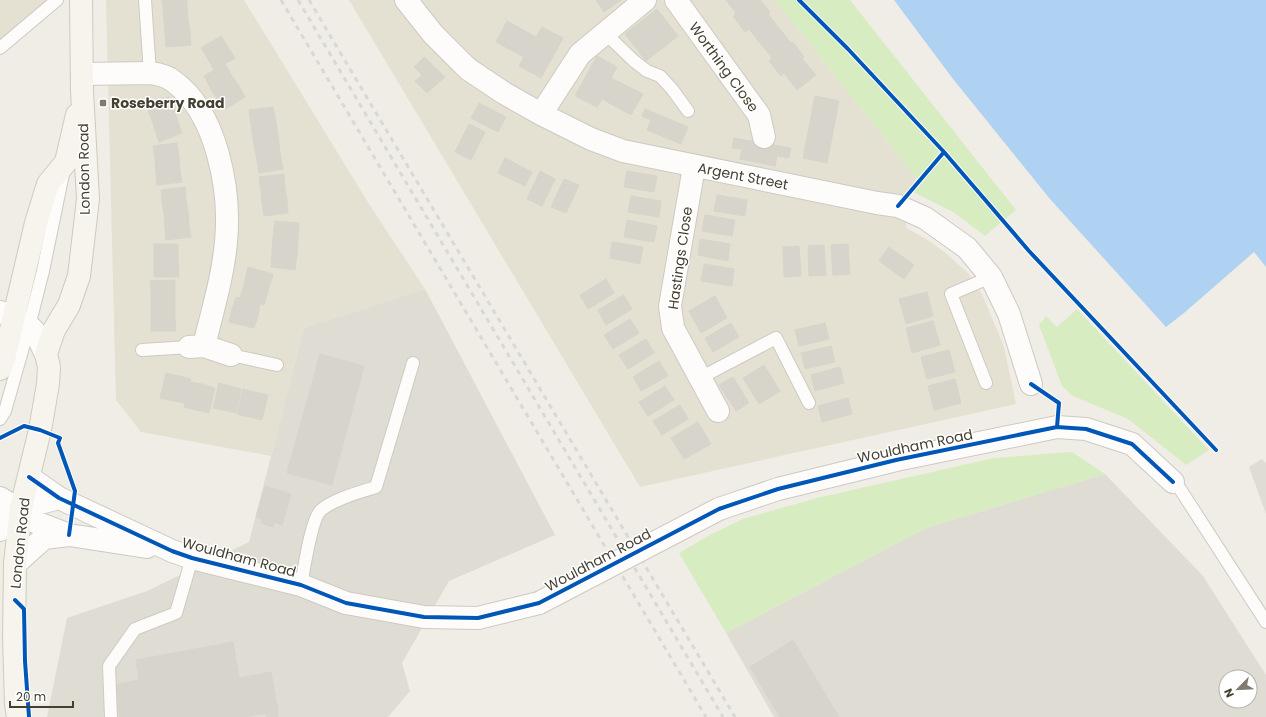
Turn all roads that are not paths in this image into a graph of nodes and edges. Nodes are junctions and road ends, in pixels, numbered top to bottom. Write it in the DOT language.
graph roads {
  1 [pos="57,0"];
  2 [pos="81,0"];
  3 [pos="146,0"];
  4 [pos="406,0"];
  5 [pos="645,0"];
  6 [pos="676,0"];
  7 [pos="605,33"];
  8 [pos="0,48"];
  9 [pos="150,73"];
  10 [pos="82,82"];
  11 [pos="688,111"];
  12 [pos="541,114"];
  13 [pos="764,137"];
  14 [pos="694,166"];
  15 [pos="992,277"];
  16 [pos="14,319"];
  17 [pos="197,347"];
  18 [pos="142,350"];
  19 [pos="46,354"];
  20 [pos="231,355"];
  21 [pos="413,363"];
  22 [pos="277,366"];
  23 [pos="0,369"];
  24 [pos="700,378"];
  25 [pos="986,382"];
  26 [pos="1031,384"];
  27 [pos="809,403"];
  28 [pos="718,411"];
  29 [pos="0,419"];
  30 [pos="29,478"];
  31 [pos="1173,482"];
  32 [pos="0,498"];
  33 [pos="59,498"];
  34 [pos="21,508"];
  35 [pos="0,530"];
  36 [pos="69,535"];
  37 [pos="172,550"];
  38 [pos="192,558"];
  39 [pos="15,564"];
  40 [pos="301,585"];
  41 [pos="1266,622"];
  42 [pos="18,717"];
  43 [pos="111,717"];
  1 -- 8 [label="lane"];
  2 -- 10 [label="street, London Road"];
  3 -- 9 [label="lane"];
  4 -- 12 [label="street, Argent Street"];
  5 -- 7 [label="street"];
  6 -- 13 [label="street, Worthing Close"];
  7 -- 11 [label="lane"];
  7 -- 12 [label="street"];
  9 -- 10 [label="street"];
  9 -- 17 [label="street"];
  10 -- 16 [label="street, London Road"];
  10 -- 19 [label="street, London Road"];
  12 -- 14 [label="street, Argent Street"];
  14 -- 15 [label="street, Argent Street"];
  14 -- 24 [label="street, Hastings Close"];
  15 -- 25 [label="lane"];
  15 -- 26 [label="street, Argent Street"];
  16 -- 19 [label="street"];
  16 -- 23 [label="street, London Road"];
  16 -- 29 [label="lane, London Road"];
  17 -- 18 [label="lane"];
  17 -- 20 [label="street"];
  19 -- 30 [label="street, London Road"];
  20 -- 22 [label="lane"];
  21 -- 40 [label="lane"];
  24 -- 27 [label="lane"];
  24 -- 28 [label="street, Hastings Close"];
  30 -- 33 [label="street, Wouldham Road"];
  30 -- 34 [label="street, London Road"];
  31 -- 40 [label="street, Wouldham Road, bridge"];
  31 -- 41 [label="lane"];
  32 -- 34 [label="street, Wouldham Road"];
  33 -- 34 [label="street"];
  33 -- 37 [label="street, Wouldham Road"];
  34 -- 35 [label="street"];
  34 -- 36 [label="street, Wouldham Road"];
  34 -- 39 [label="street, London Road"];
  36 -- 37 [label="street, Wouldham Road"];
  36 -- 39 [label="street, Wouldham Road"];
  37 -- 38 [label="street, Wouldham Road"];
  38 -- 40 [label="street, Wouldham Road"];
  38 -- 43 [label="lane"];
  39 -- 42 [label="street, London Road"];
}
